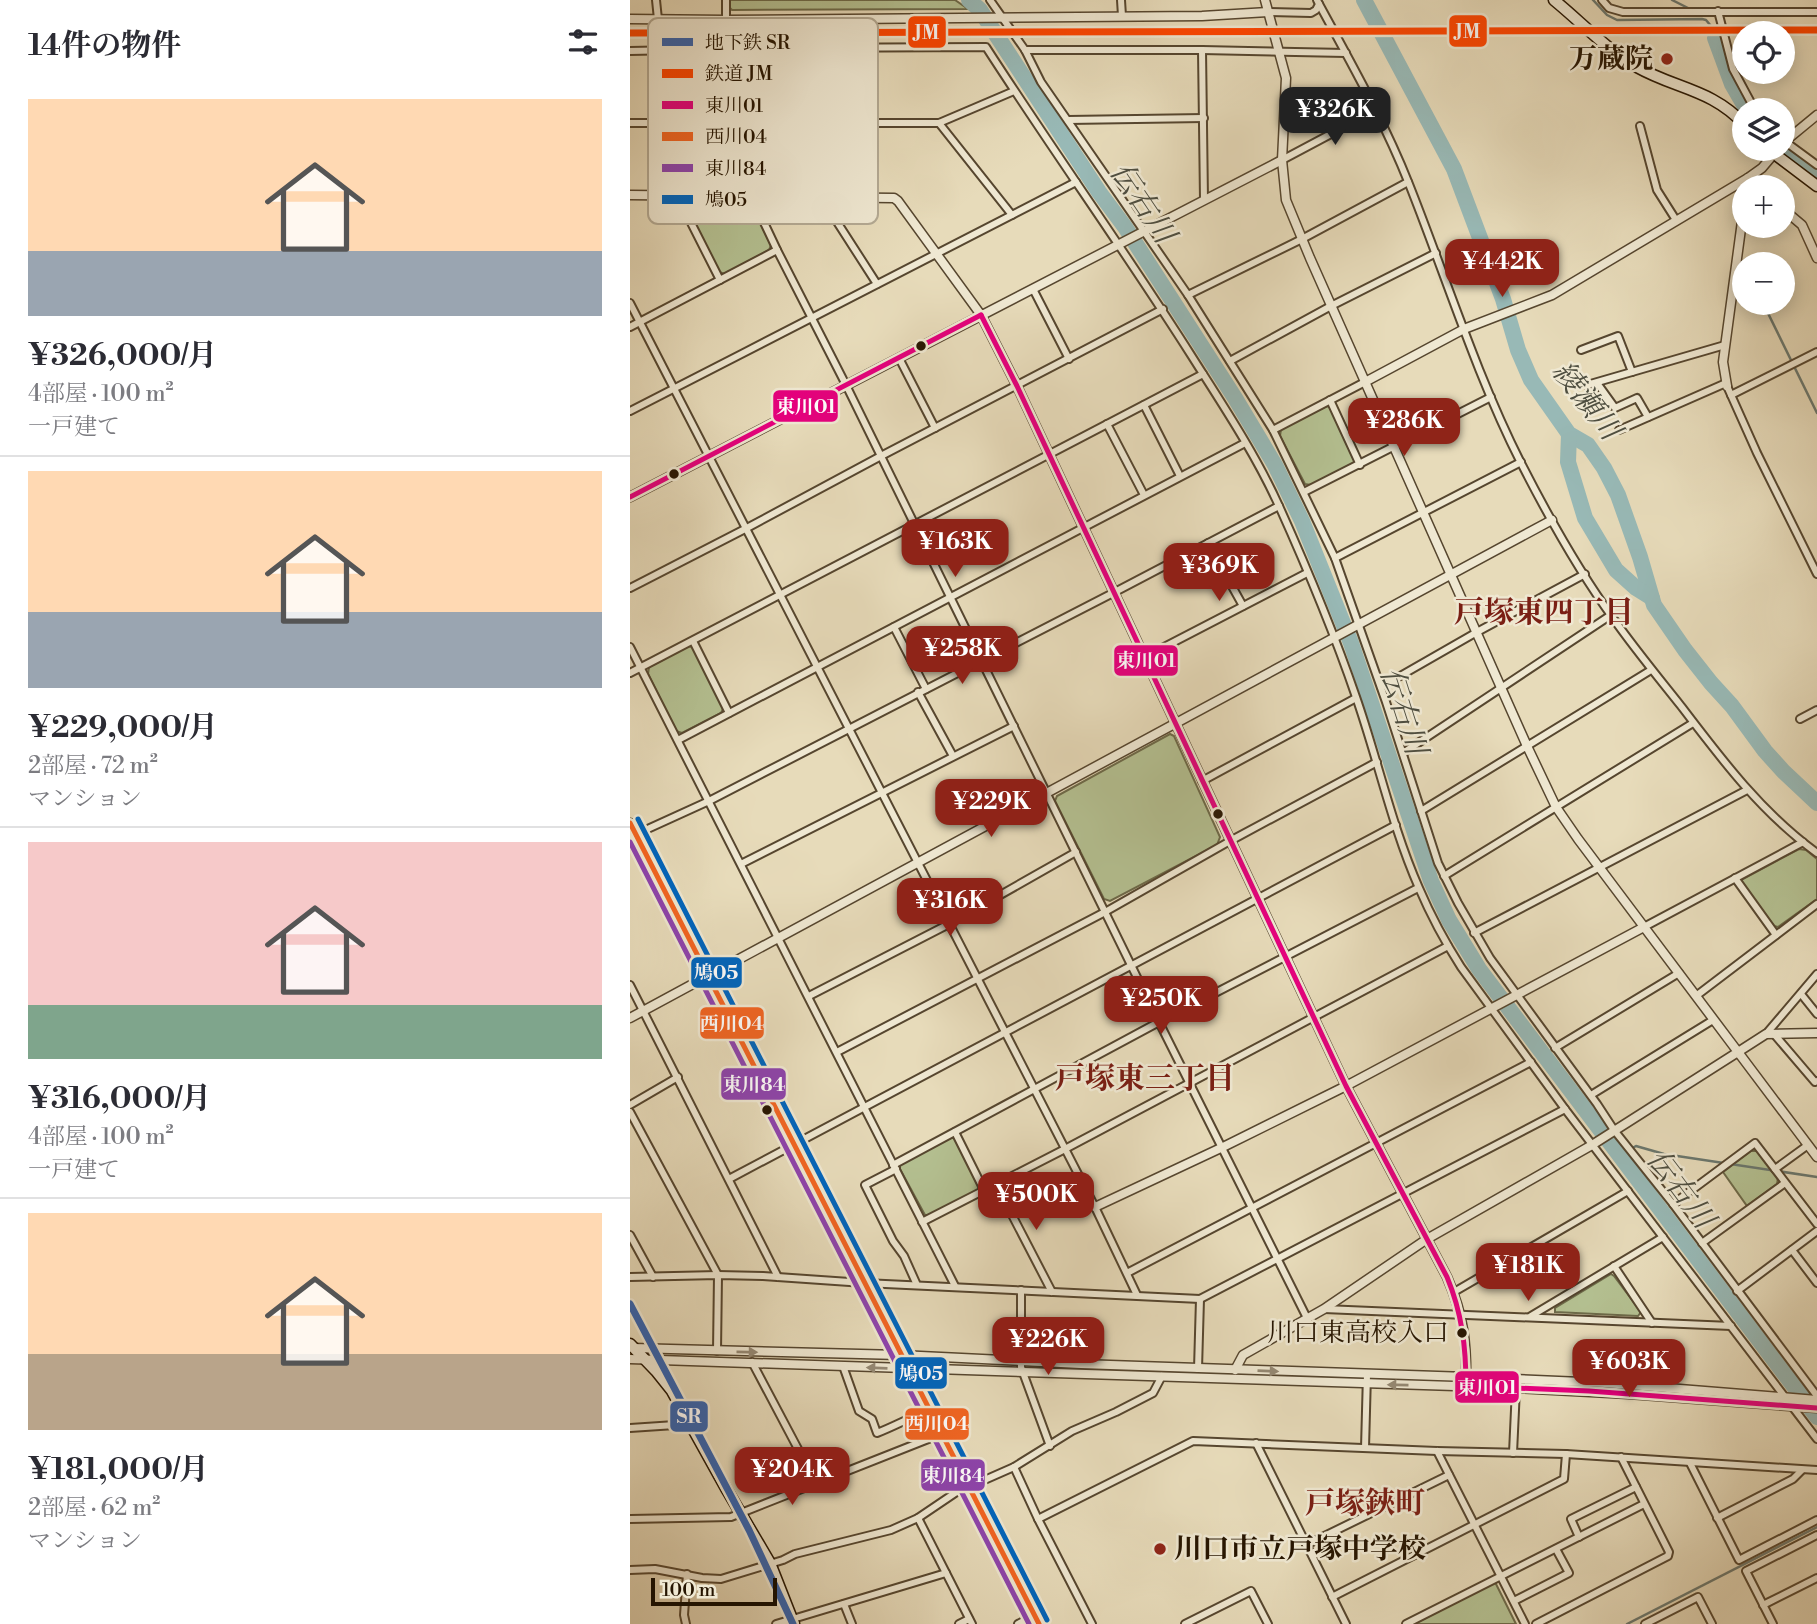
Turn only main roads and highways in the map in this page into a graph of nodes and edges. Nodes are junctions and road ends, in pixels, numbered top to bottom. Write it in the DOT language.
graph roads {
  1 [pos="1559,1"];
  2 [pos="1732,114"];
  3 [pos="1786,161"];
  4 [pos="1817,186"];
  5 [pos="631,1347"];
  6 [pos="793,1621"];
  1 -- 2 [label="main road"];
  3 -- 4 [label="main road"];
  5 -- 6 [label="main road"];
}
